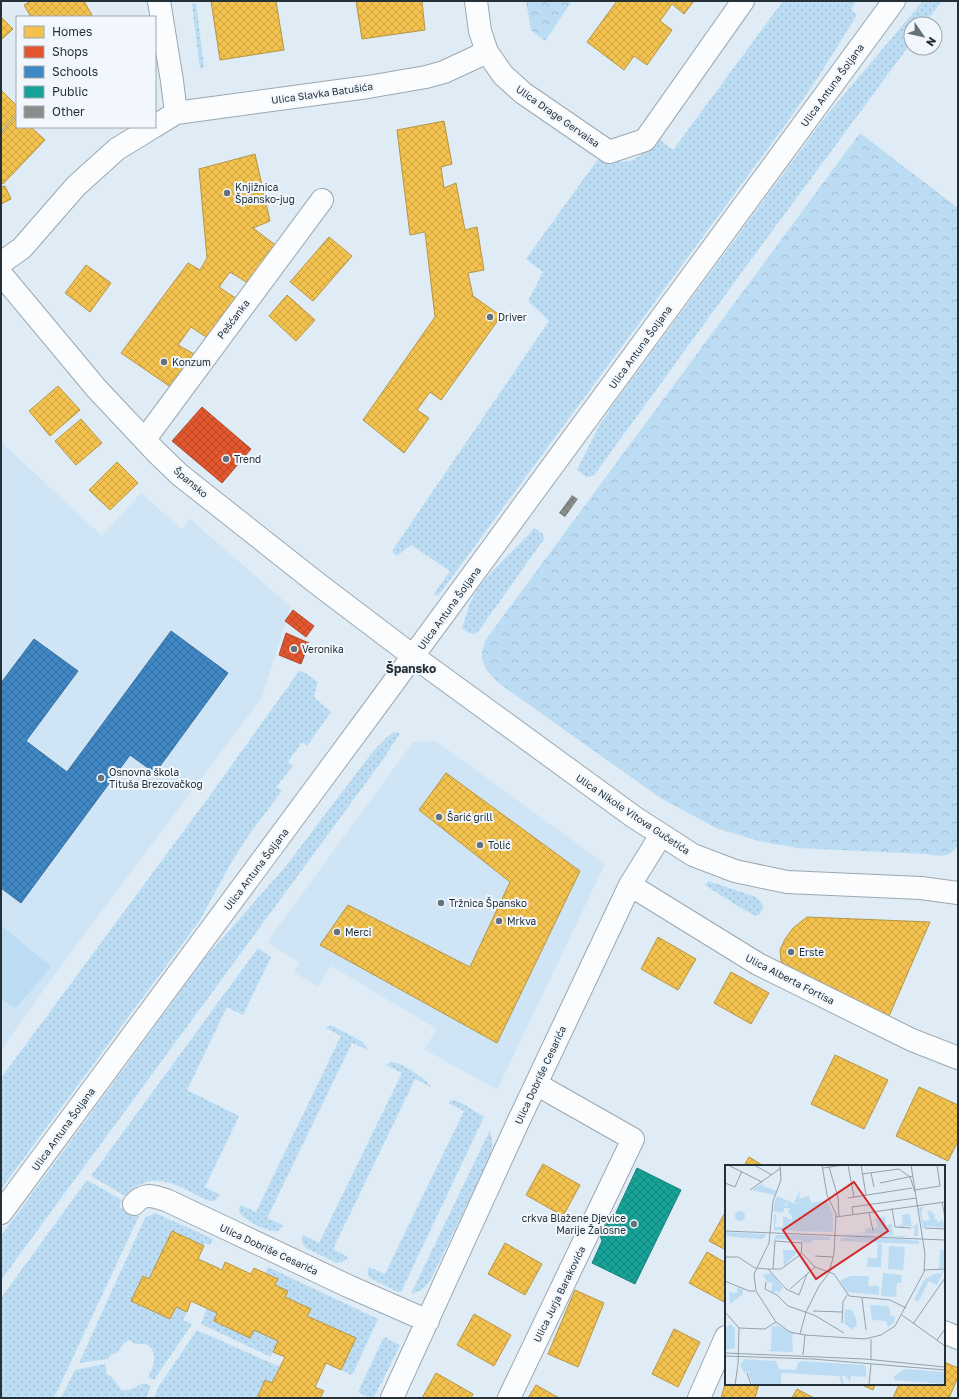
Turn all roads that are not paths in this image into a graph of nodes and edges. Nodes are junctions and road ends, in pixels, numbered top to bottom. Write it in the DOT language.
graph roads {
  1 [pos="160,1"];
  2 [pos="476,1"];
  3 [pos="743,1"];
  4 [pos="894,1"];
  5 [pos="488,52"];
  6 [pos="176,113"];
  7 [pos="156,125"];
  8 [pos="151,128"];
  9 [pos="322,200"];
  10 [pos="1,262"];
  11 [pos="1,274"];
  12 [pos="144,439"];
  13 [pos="413,656"];
  14 [pos="661,835"];
  15 [pos="630,885"];
  16 [pos="958,893"];
  17 [pos="958,1058"];
  18 [pos="536,1084"];
  19 [pos="134,1204"];
  20 [pos="1,1213"];
  21 [pos="428,1321"];
  22 [pos="945,1332"];
  23 [pos="958,1338"];
  24 [pos="725,1339"];
  25 [pos="392,1398"];
  26 [pos="509,1398"];
  27 [pos="699,1398"];
  1 -- 6 [label="street"];
  2 -- 5 [label="street, Ulica Drage Gervaisa"];
  3 -- 5 [label="street, Ulica Drage Gervaisa"];
  4 -- 13 [label="street, Ulica Antuna Šoljana"];
  5 -- 6 [label="street, Ulica Slavka Batušića"];
  6 -- 7 [label="street, Ulica Slavka Batušića"];
  8 -- 10 [label="street, Ulica Slavka Batušića"];
  9 -- 12 [label="street, Pešćanka"];
  11 -- 12 [label="street, Špansko"];
  12 -- 13 [label="street, Špansko"];
  13 -- 14 [label="street, Ulica Nikole Vitova Gučetića"];
  13 -- 20 [label="street, Ulica Antuna Šoljana"];
  14 -- 15 [label="street, Ulica Dobriše Cesarića"];
  14 -- 16 [label="street, Ulica Nikole Vitova Gučetića"];
  15 -- 17 [label="street, Ulica Alberta Fortisa"];
  15 -- 18 [label="street, Ulica Dobriše Cesarića"];
  18 -- 21 [label="street, Ulica Dobriše Cesarića"];
  18 -- 26 [label="street, Ulica Jurja Barakovića"];
  19 -- 21 [label="street, Ulica Dobriše Cesarića"];
  21 -- 25 [label="street, Ulica Dobriše Cesarića"];
  22 -- 23 [label="street"];
  24 -- 27 [label="street"];
}
